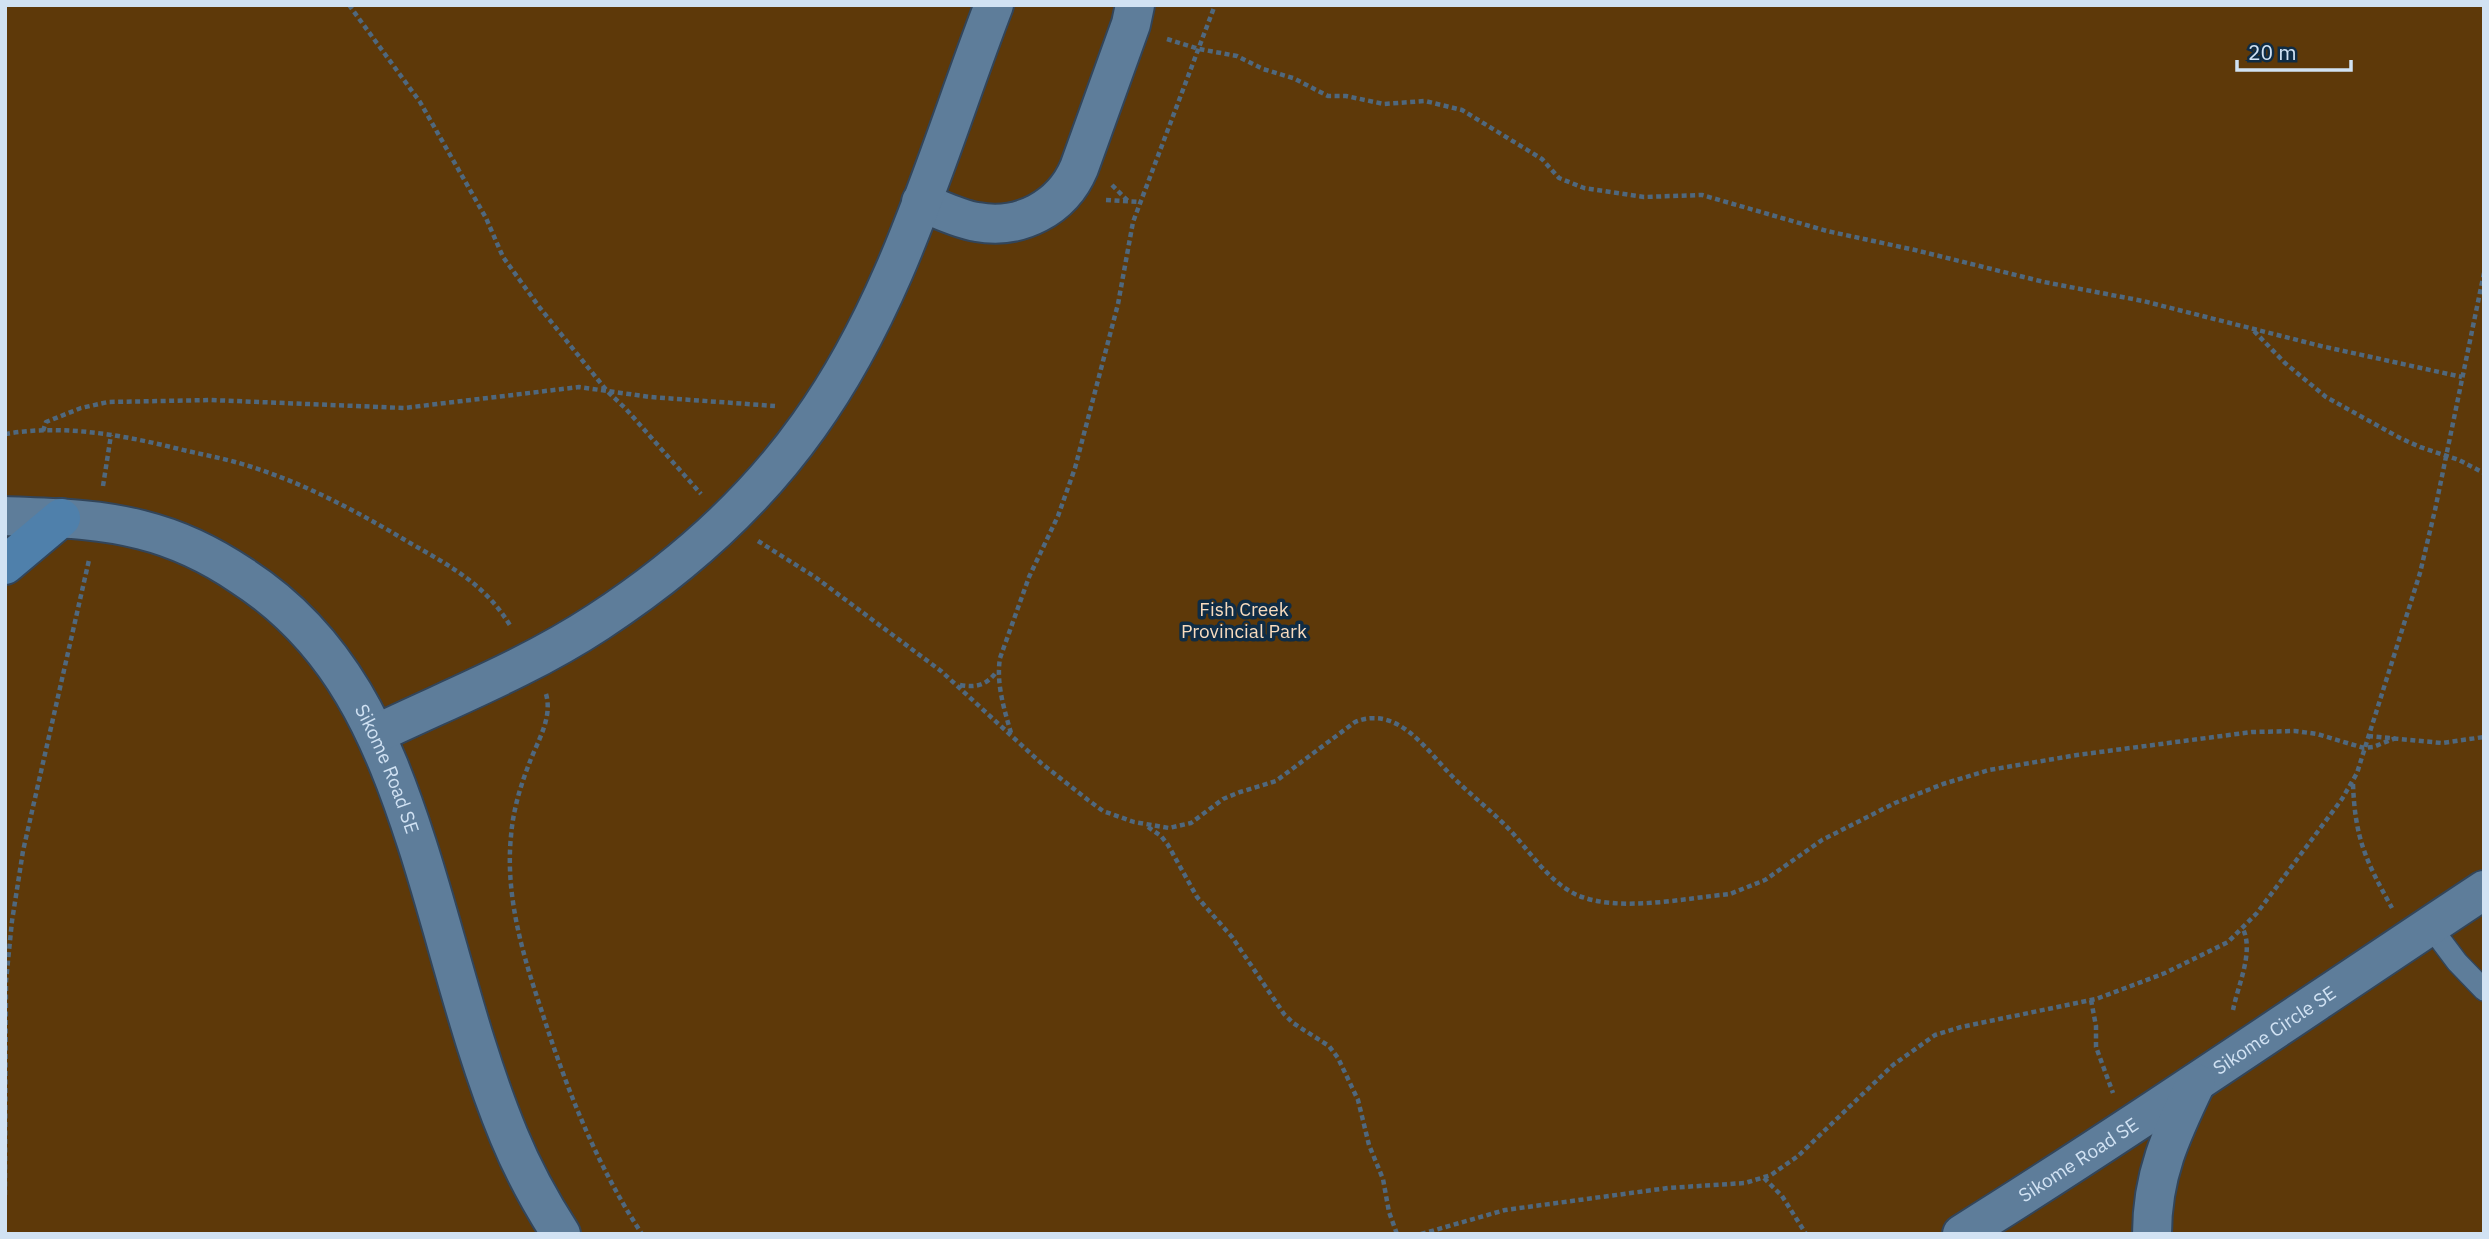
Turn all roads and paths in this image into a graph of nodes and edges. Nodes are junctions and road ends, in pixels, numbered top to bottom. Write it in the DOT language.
graph roads {
  1 [pos="349,5"];
  2 [pos="994,5"];
  3 [pos="1215,5"];
  4 [pos="1132,16"];
  5 [pos="1199,49"];
  6 [pos="921,202"];
  7 [pos="2484,273"];
  8 [pos="2251,328"];
  9 [pos="2463,377"];
  10 [pos="607,391"];
  11 [pos="817,414"];
  12 [pos="43,431"];
  13 [pos="5,434"];
  14 [pos="111,435"];
  15 [pos="2446,457"];
  16 [pos="2484,473"];
  17 [pos="706,499"];
  18 [pos="5,516"];
  19 [pos="79,520"];
  20 [pos="754,539"];
  21 [pos="5,565"];
  22 [pos="513,630"];
  23 [pos="998,669"];
  24 [pos="959,685"];
  25 [pos="544,687"];
  26 [pos="376,734"];
  27 [pos="1011,734"];
  28 [pos="2368,736"];
  29 [pos="2484,737"];
  30 [pos="2396,738"];
  31 [pos="2364,748"];
  32 [pos="2353,784"];
  33 [pos="1144,825"];
  34 [pos="2484,890"];
  35 [pos="2391,907"];
  36 [pos="2430,926"];
  37 [pos="2243,929"];
  38 [pos="2484,990"];
  39 [pos="2091,1000"];
  40 [pos="2240,1053"];
  41 [pos="2196,1083"];
  42 [pos="2130,1126"];
  43 [pos="1764,1178"];
  44 [pos="5,1195"];
  45 [pos="561,1234"];
  46 [pos="642,1234"];
  47 [pos="1397,1234"];
  48 [pos="1421,1234"];
  49 [pos="1806,1234"];
  50 [pos="1962,1234"];
  51 [pos="2152,1234"];
  1 -- 10 [label="path"];
  2 -- 6 [label="street"];
  3 -- 5 [label="path"];
  4 -- 5 [label="path"];
  4 -- 6 [label="street"];
  5 -- 8 [label="path"];
  5 -- 23 [label="path"];
  6 -- 11 [label="street"];
  7 -- 9 [label="path"];
  8 -- 9 [label="path"];
  8 -- 15 [label="path"];
  9 -- 15 [label="path"];
  10 -- 11 [label="path"];
  10 -- 12 [label="path"];
  10 -- 17 [label="path"];
  11 -- 26 [label="street"];
  12 -- 13 [label="path"];
  12 -- 14 [label="path"];
  14 -- 19 [label="path"];
  14 -- 22 [label="path"];
  15 -- 16 [label="path"];
  15 -- 28 [label="path"];
  18 -- 19 [label="street, Sikome Road SE"];
  19 -- 21 [label="main road"];
  19 -- 26 [label="street, Sikome Road SE"];
  19 -- 44 [label="path"];
  20 -- 24 [label="path"];
  23 -- 24 [label="path"];
  23 -- 27 [label="path"];
  24 -- 27 [label="path"];
  25 -- 46 [label="path"];
  26 -- 45 [label="street, Sikome Road SE"];
  27 -- 33 [label="path"];
  28 -- 30 [label="path"];
  28 -- 31 [label="path"];
  29 -- 30 [label="path"];
  30 -- 31 [label="path"];
  31 -- 32 [label="path"];
  31 -- 33 [label="path"];
  32 -- 35 [label="path"];
  32 -- 37 [label="path"];
  33 -- 47 [label="path"];
  34 -- 36 [label="street, Sikome Circle SE"];
  36 -- 38 [label="lane"];
  36 -- 40 [label="street, Sikome Circle SE"];
  37 -- 39 [label="path"];
  37 -- 40 [label="path"];
  39 -- 42 [label="path"];
  39 -- 43 [label="path"];
  40 -- 41 [label="street, Sikome Circle SE"];
  41 -- 42 [label="street, Sikome Road SE"];
  41 -- 51 [label="street, Sikome Circle SE"];
  42 -- 50 [label="street, Sikome Road SE"];
  43 -- 48 [label="path"];
  43 -- 49 [label="path"];
}
